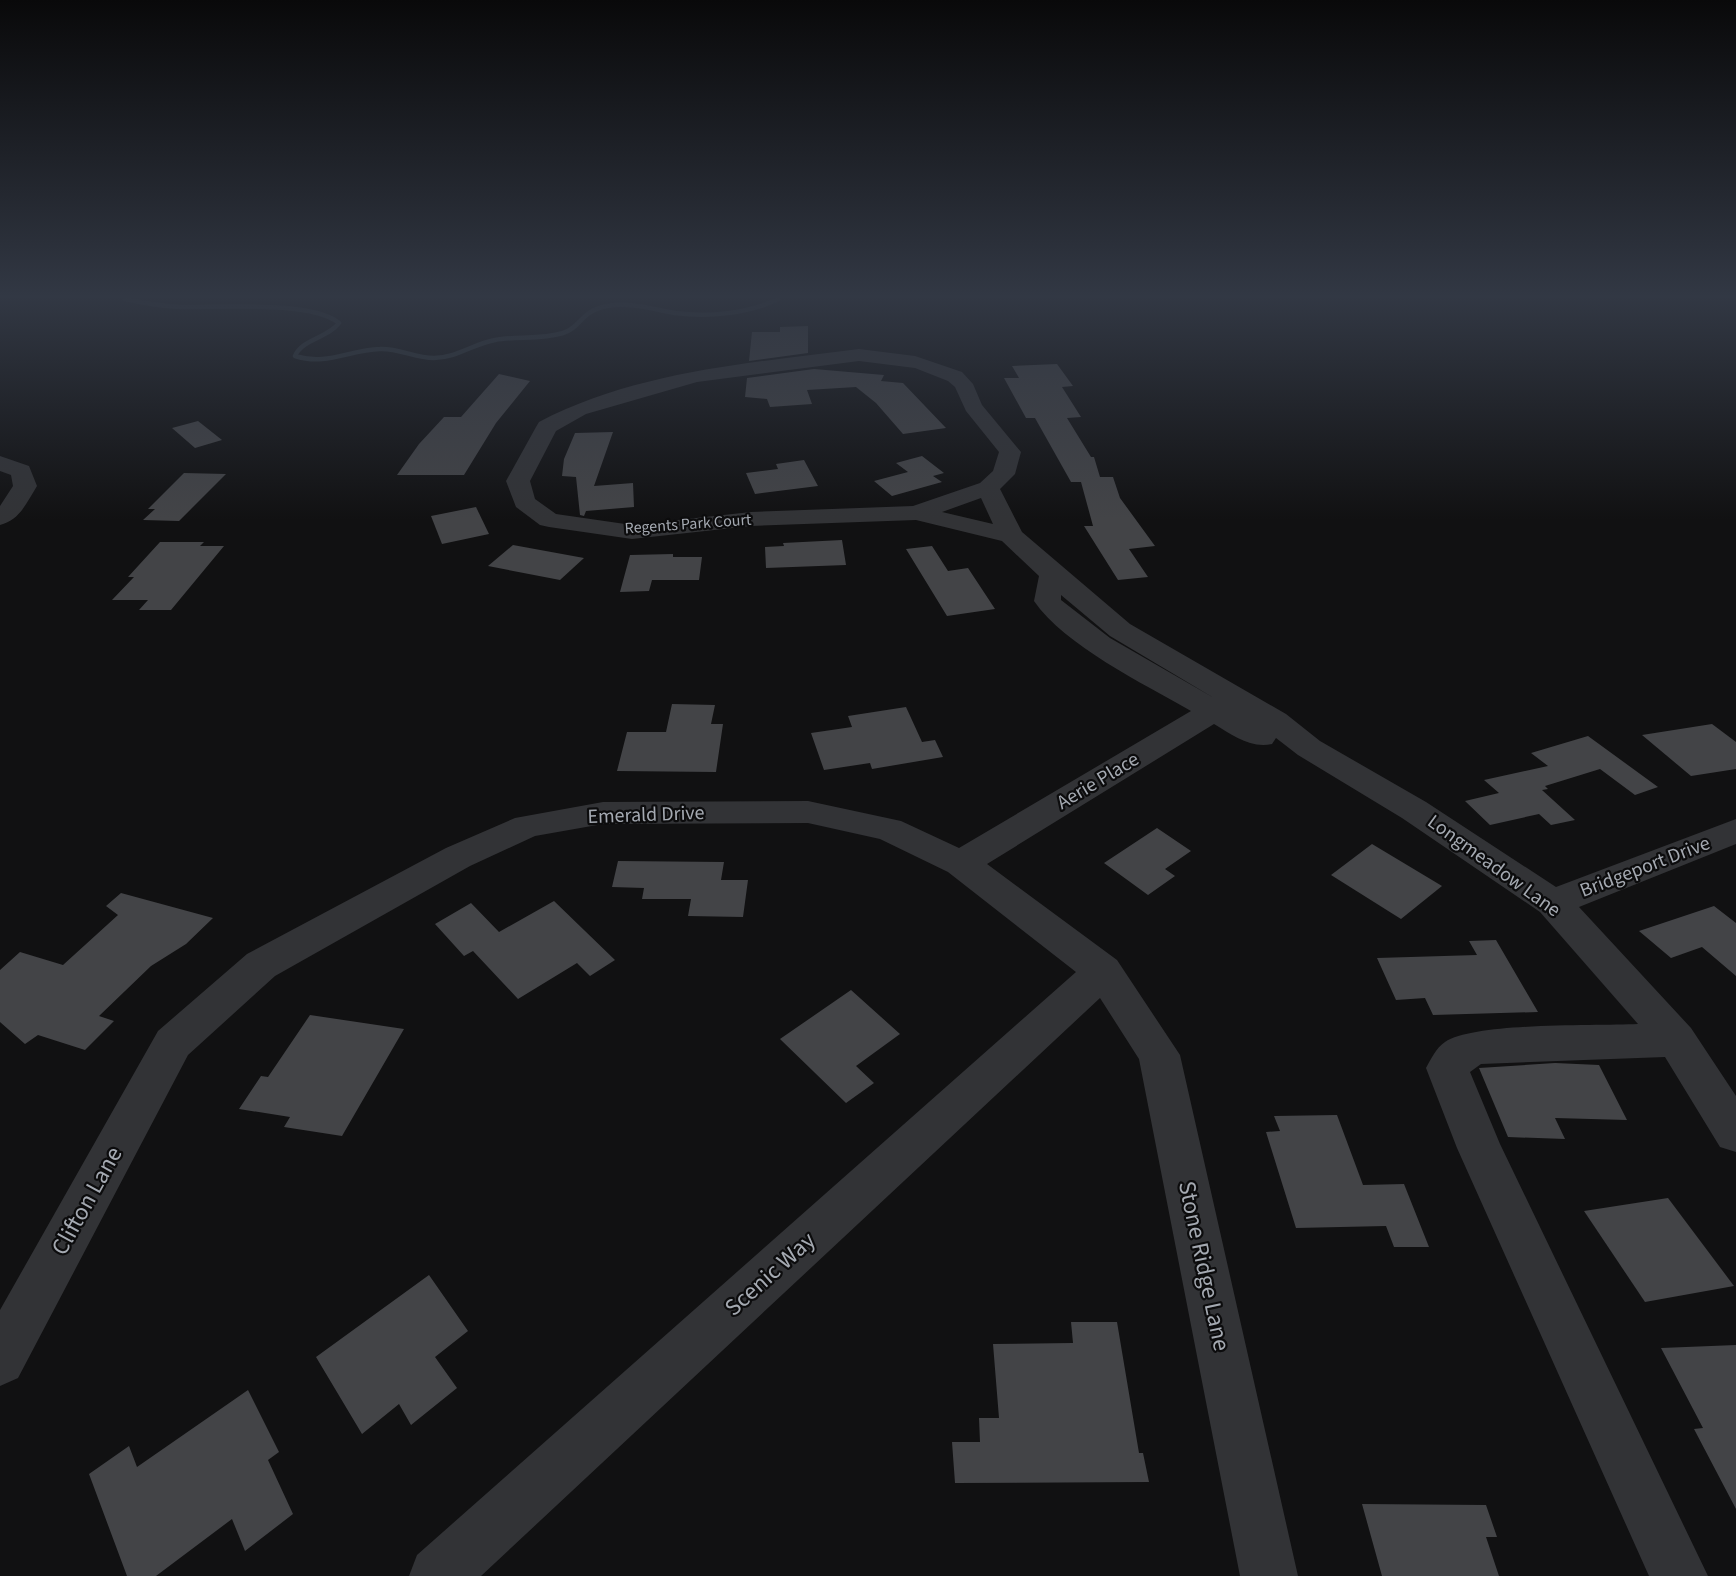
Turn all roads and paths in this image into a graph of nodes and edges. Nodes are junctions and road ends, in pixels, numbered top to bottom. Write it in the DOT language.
graph roads {
  1 [pos="722,373"];
  2 [pos="945,373"];
  3 [pos="0,463"];
  4 [pos="988,488"];
  5 [pos="916,513"];
  6 [pos="0,518"];
  7 [pos="1011,536"];
  8 [pos="1223,706"];
  9 [pos="1736,831"];
  10 [pos="961,863"];
  11 [pos="1553,903"];
  12 [pos="1103,971"];
  13 [pos="1676,1040"];
  14 [pos="173,1043"];
  15 [pos="1736,1133"];
  16 [pos="0,1360"];
  17 [pos="438,1576"];
  18 [pos="1269,1576"];
  19 [pos="1679,1576"];
  1 -- 5 [label="street, Regents Park Court"];
  2 -- 4 [label="street, Regents Park Court"];
  3 -- 6 [label="street"];
  4 -- 5 [label="street, Regents Park Court"];
  4 -- 7 [label="street, Longmeadow Lane"];
  5 -- 7 [label="street, Longmeadow Lane"];
  7 -- 8 [label="street, Longmeadow Lane"];
  8 -- 10 [label="street, Aerie Place"];
  8 -- 11 [label="street, Longmeadow Lane"];
  9 -- 11 [label="street, Bridgeport Drive"];
  10 -- 12 [label="street, Emerald Drive"];
  10 -- 14 [label="street, Emerald Drive"];
  11 -- 13 [label="street, Longmeadow Lane"];
  12 -- 17 [label="street, Scenic Way"];
  12 -- 18 [label="street, Stone Ridge Lane"];
  13 -- 15 [label="street, Longmeadow Lane"];
  13 -- 19 [label="street"];
  14 -- 16 [label="street, Clifton Lane"];
}
